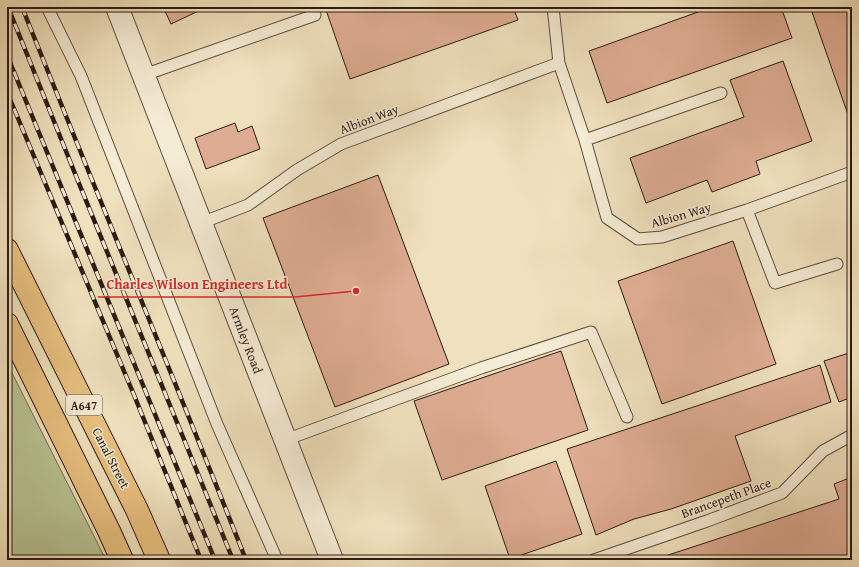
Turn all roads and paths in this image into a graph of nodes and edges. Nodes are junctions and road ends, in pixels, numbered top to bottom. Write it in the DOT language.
graph roads {
  1 [pos="47,7"];
  2 [pos="117,7"];
  3 [pos="553,7"];
  4 [pos="315,15"];
  5 [pos="559,63"];
  6 [pos="144,75"];
  7 [pos="721,93"];
  8 [pos="585,140"];
  9 [pos="852,172"];
  10 [pos="747,210"];
  11 [pos="201,223"];
  12 [pos="7,250"];
  13 [pos="837,264"];
  14 [pos="7,324"];
  15 [pos="627,417"];
  16 [pos="852,435"];
  17 [pos="285,440"];
  18 [pos="122,560"];
  19 [pos="159,560"];
  20 [pos="277,560"];
  21 [pos="332,560"];
  22 [pos="594,560"];
  1 -- 20 [label="lane"];
  2 -- 6 [label="street, Armley Road"];
  3 -- 5 [label="lane, Albion Way"];
  4 -- 6 [label="lane"];
  5 -- 8 [label="lane, Albion Way"];
  5 -- 11 [label="lane, Albion Way"];
  6 -- 11 [label="street, Armley Road"];
  7 -- 8 [label="lane"];
  8 -- 10 [label="lane, Albion Way"];
  9 -- 10 [label="lane, Albion Way"];
  10 -- 13 [label="lane"];
  11 -- 17 [label="street, Armley Road"];
  12 -- 19 [label="main road, Canal Street / A647"];
  14 -- 18 [label="main road, A647"];
  15 -- 17 [label="lane"];
  16 -- 22 [label="lane, Brancepeth Place"];
  17 -- 21 [label="street, Armley Road"];
}
